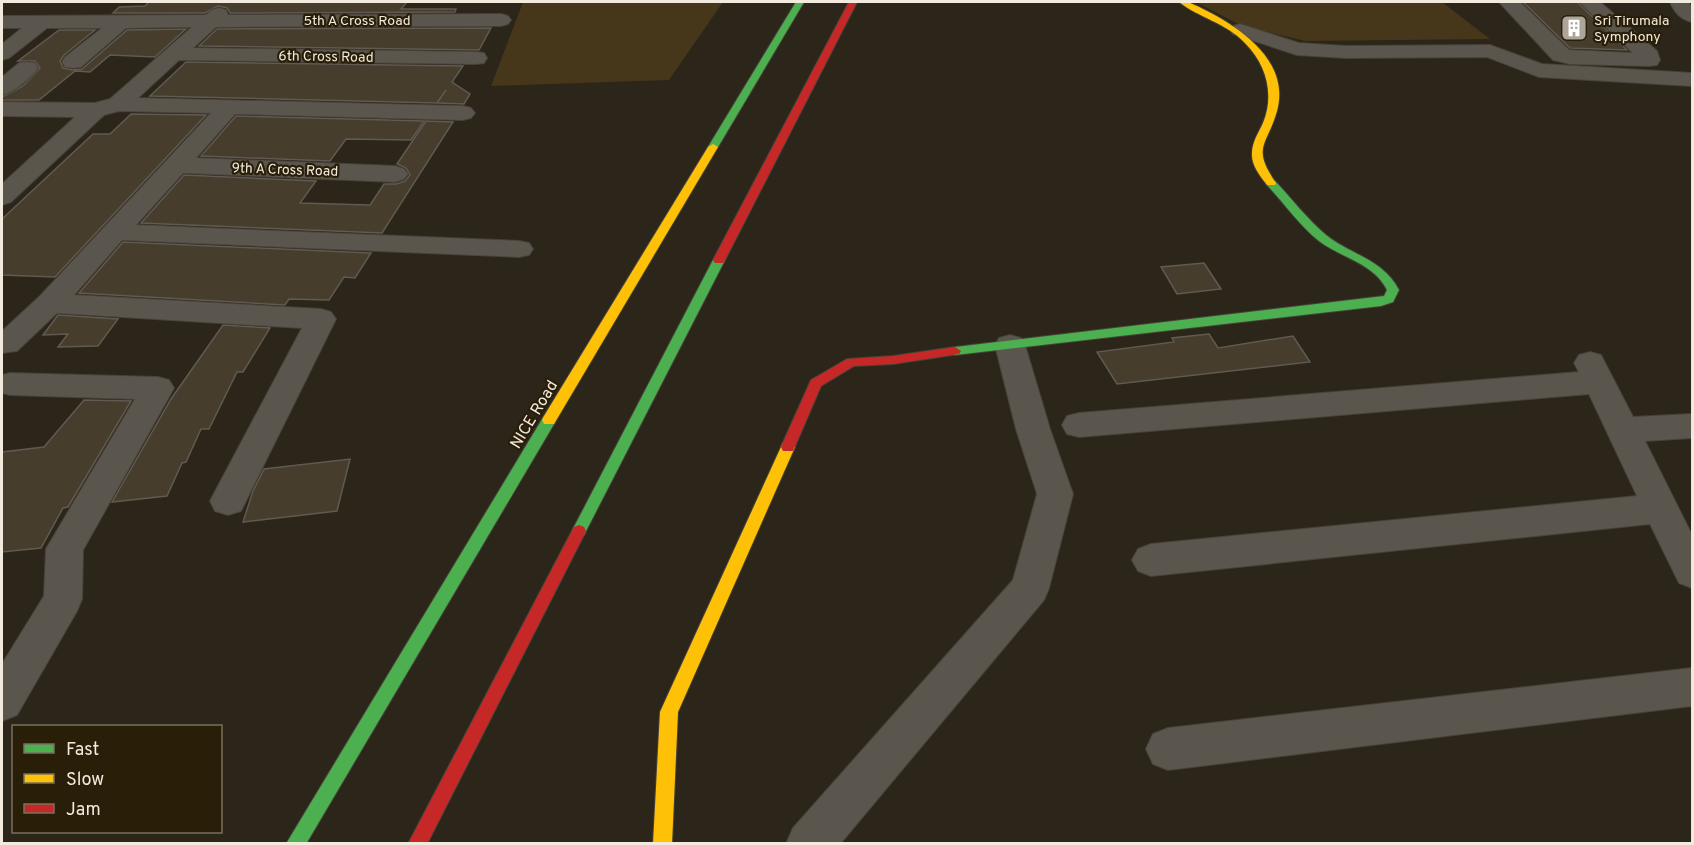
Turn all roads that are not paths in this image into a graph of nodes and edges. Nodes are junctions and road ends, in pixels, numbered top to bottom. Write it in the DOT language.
graph roads {
  1 [pos="231,2"];
  2 [pos="800,2"];
  3 [pos="853,2"];
  4 [pos="1183,2"];
  5 [pos="1509,2"];
  6 [pos="1589,2"];
  7 [pos="1679,2"];
  8 [pos="1692,16"];
  9 [pos="501,20"];
  10 [pos="122,21"];
  11 [pos="212,21"];
  12 [pos="2,22"];
  13 [pos="42,22"];
  14 [pos="1240,30"];
  15 [pos="2,54"];
  16 [pos="175,54"];
  17 [pos="476,58"];
  18 [pos="73,62"];
  19 [pos="27,68"];
  20 [pos="1692,80"];
  21 [pos="2,88"];
  22 [pos="230,106"];
  23 [pos="107,107"];
  24 [pos="2,109"];
  25 [pos="463,113"];
  26 [pos="176,165"];
  27 [pos="395,174"];
  28 [pos="2,198"];
  29 [pos="116,232"];
  30 [pos="519,249"];
  31 [pos="50,303"];
  32 [pos="4,343"];
  33 [pos="1010,345"];
  34 [pos="6,390"];
  35 [pos="1079,425"];
  36 [pos="1692,426"];
  37 [pos="1623,430"];
  38 [pos="228,501"];
  39 [pos="1661,508"];
  40 [pos="1151,560"];
  41 [pos="1692,572"];
  42 [pos="1692,687"];
  43 [pos="2,701"];
  44 [pos="1168,749"];
  45 [pos="295,843"];
  46 [pos="417,843"];
  47 [pos="662,843"];
  48 [pos="808,843"];
  1 -- 11 [label="street"];
  2 -- 45 [label="main road, NICE Road"];
  3 -- 46 [label="main road"];
  4 -- 14 [label="main road"];
  5 -- 6 [label="street"];
  7 -- 8 [label="street"];
  9 -- 11 [label="street, 5th A Cross Road"];
  10 -- 11 [label="street, 5th A Cross Road"];
  10 -- 13 [label="street, 5th A Cross Road"];
  10 -- 18 [label="street"];
  11 -- 16 [label="street"];
  12 -- 13 [label="street, 5th A Cross Road"];
  13 -- 15 [label="street"];
  14 -- 20 [label="street"];
  14 -- 33 [label="main road"];
  16 -- 17 [label="street, 6th Cross Road"];
  16 -- 23 [label="street"];
  19 -- 21 [label="street"];
  22 -- 23 [label="street"];
  22 -- 25 [label="street"];
  22 -- 26 [label="street"];
  23 -- 24 [label="street"];
  23 -- 28 [label="street"];
  26 -- 27 [label="street, 9th A Cross Road"];
  26 -- 29 [label="street"];
  29 -- 30 [label="street"];
  29 -- 31 [label="street"];
  31 -- 32 [label="street"];
  31 -- 38 [label="street"];
  32 -- 34 [label="street"];
  33 -- 47 [label="main road"];
  33 -- 48 [label="street"];
  34 -- 43 [label="street"];
  35 -- 37 [label="street"];
  36 -- 37 [label="street"];
  37 -- 39 [label="street"];
  39 -- 40 [label="street"];
  39 -- 41 [label="street"];
  42 -- 44 [label="street"];
}
